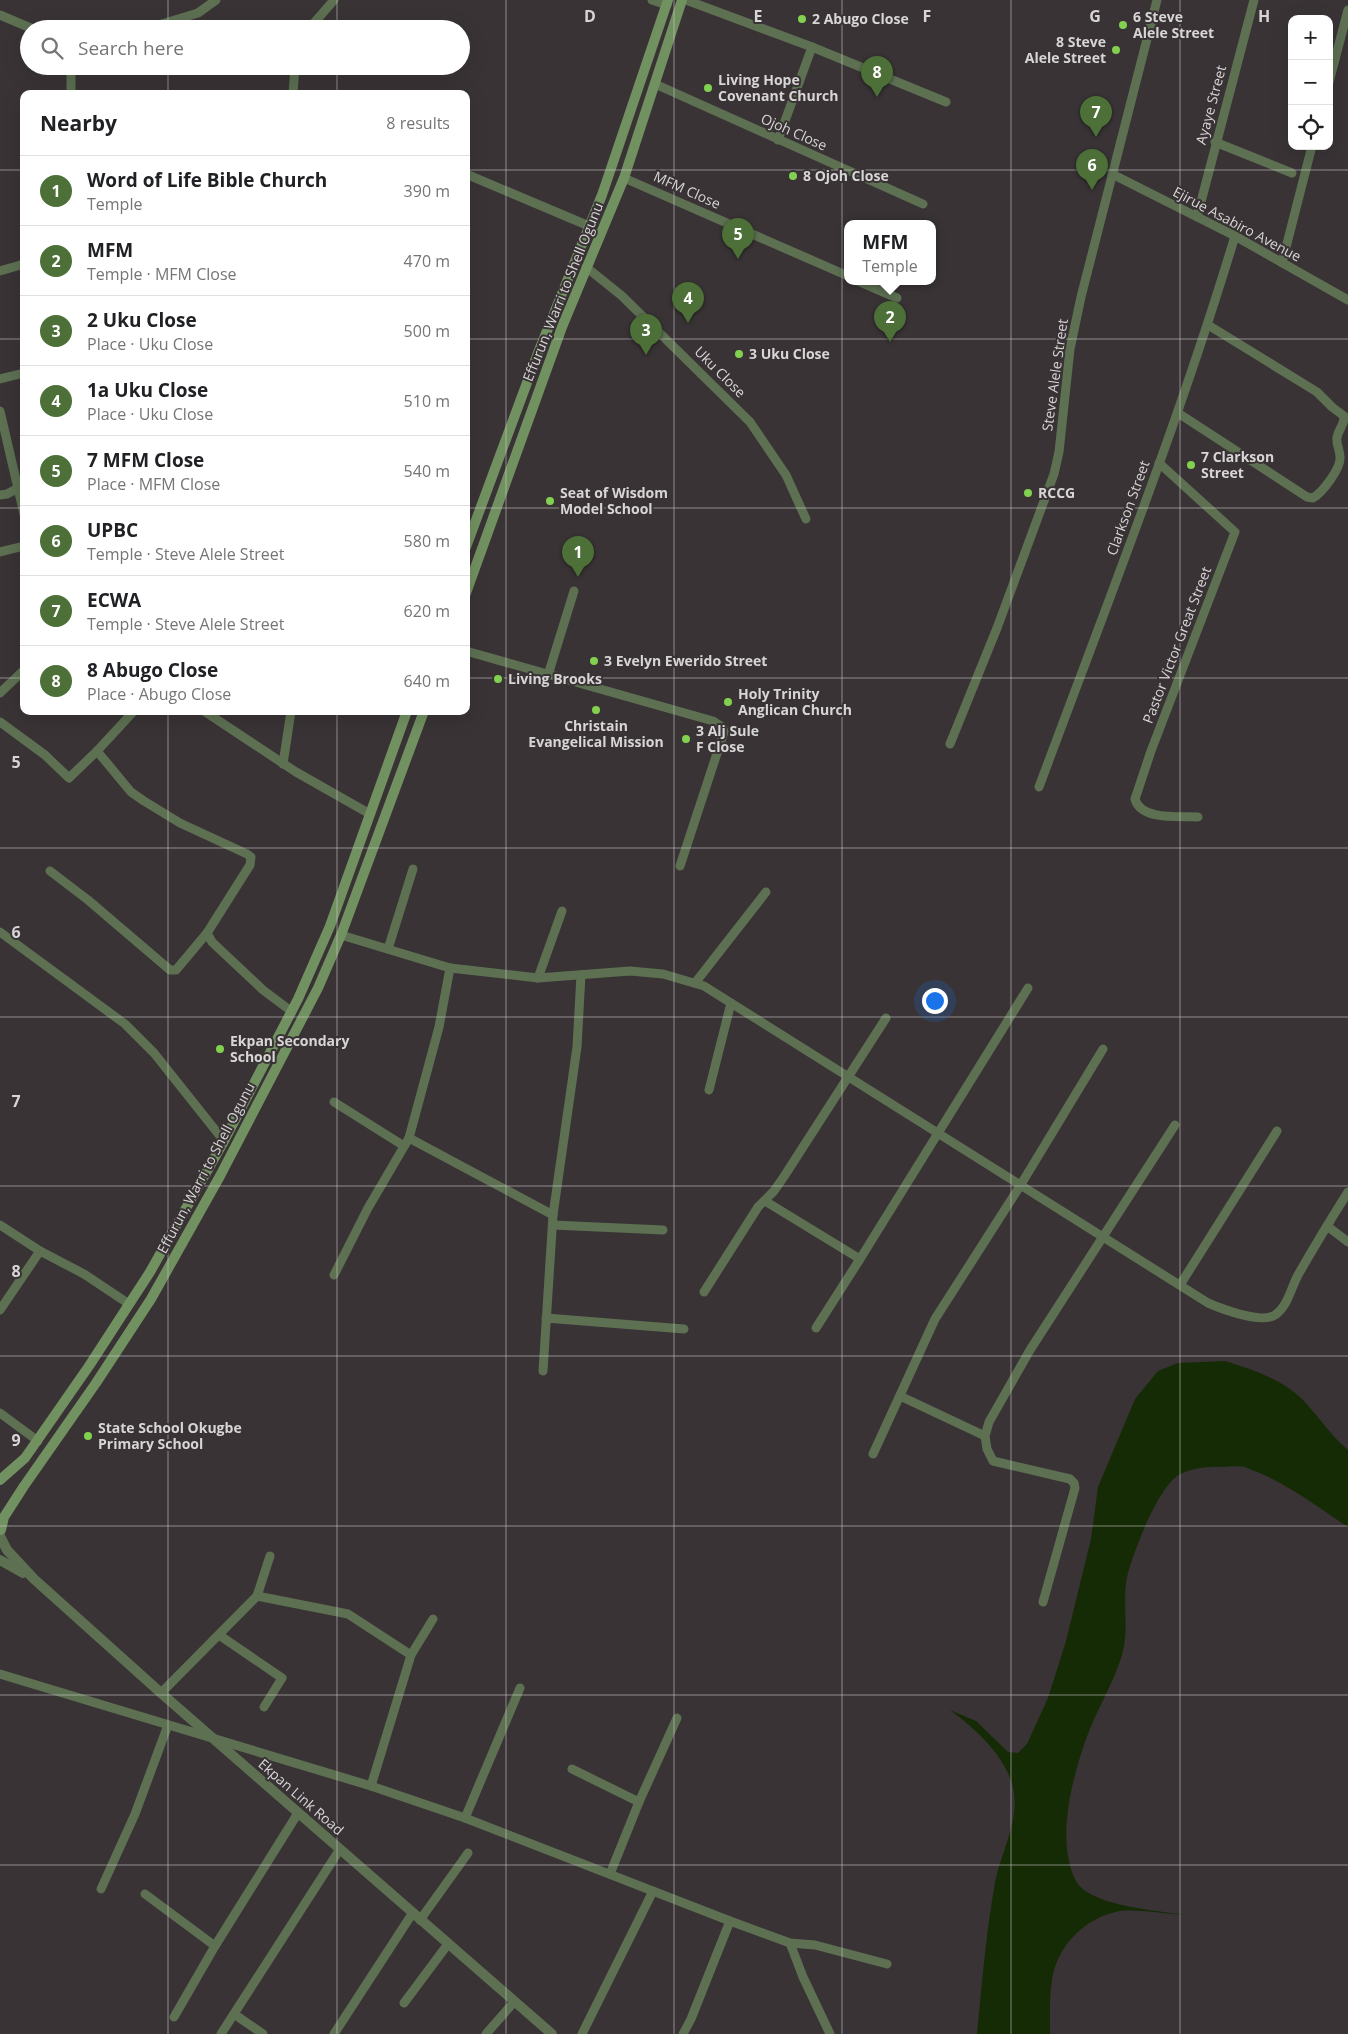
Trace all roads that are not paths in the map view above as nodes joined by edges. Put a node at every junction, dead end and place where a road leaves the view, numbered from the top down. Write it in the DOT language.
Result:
graph roads {
  1 [pos="216,0"];
  2 [pos="334,0"];
  3 [pos="652,0"];
  4 [pos="682,0"];
  5 [pos="686,0"];
  6 [pos="1157,0"];
  7 [pos="1254,0"];
  8 [pos="667,2"];
  9 [pos="1348,10"];
  10 [pos="0,15"];
  11 [pos="177,20"];
  12 [pos="317,20"];
  13 [pos="20,23"];
  14 [pos="812,46"];
  15 [pos="1333,67"];
  16 [pos="71,75"];
  17 [pos="294,75"];
  18 [pos="655,84"];
  19 [pos="71,90"];
  20 [pos="293,90"];
  21 [pos="946,102"];
  22 [pos="778,140"];
  23 [pos="1215,142"];
  24 [pos="1311,150"];
  25 [pos="1292,173"];
  26 [pos="1112,174"];
  27 [pos="470,176"];
  28 [pos="624,178"];
  29 [pos="923,204"];
  30 [pos="1196,217"];
  31 [pos="589,226"];
  32 [pos="1235,236"];
  33 [pos="1282,263"];
  34 [pos="20,265"];
  35 [pos="586,267"];
  36 [pos="0,271"];
  37 [pos="844,274"];
  38 [pos="867,285"];
  39 [pos="897,298"];
  40 [pos="1348,300"];
  41 [pos="1208,325"];
  42 [pos="20,374"];
  43 [pos="0,379"];
  44 [pos="0,411"];
  45 [pos="1178,413"];
  46 [pos="1159,463"];
  47 [pos="20,482"];
  48 [pos="20,487"];
  49 [pos="0,495"];
  50 [pos="806,519"];
  51 [pos="470,536"];
  52 [pos="20,547"];
  53 [pos="0,552"];
  54 [pos="470,582"];
  55 [pos="574,591"];
  56 [pos="470,652"];
  57 [pos="20,674"];
  58 [pos="548,675"];
  59 [pos="0,693"];
  60 [pos="130,715"];
  61 [pos="210,715"];
  62 [pos="290,715"];
  63 [pos="406,715"];
  64 [pos="423,715"];
  65 [pos="0,722"];
  66 [pos="950,744"];
  67 [pos="97,751"];
  68 [pos="283,764"];
  69 [pos="1039,787"];
  70 [pos="370,814"];
  71 [pos="1198,817"];
  72 [pos="680,866"];
  73 [pos="413,869"];
  74 [pos="50,871"];
  75 [pos="766,892"];
  76 [pos="562,911"];
  77 [pos="0,932"];
  78 [pos="207,933"];
  79 [pos="341,936"];
  80 [pos="388,949"];
  81 [pos="450,968"];
  82 [pos="581,975"];
  83 [pos="538,978"];
  84 [pos="695,983"];
  85 [pos="1028,988"];
  86 [pos="731,1003"];
  87 [pos="291,1011"];
  88 [pos="886,1018"];
  89 [pos="1103,1049"];
  90 [pos="848,1076"];
  91 [pos="709,1090"];
  92 [pos="334,1102"];
  93 [pos="1175,1125"];
  94 [pos="1277,1131"];
  95 [pos="939,1134"];
  96 [pos="224,1141"];
  97 [pos="407,1142"];
  98 [pos="1020,1186"];
  99 [pos="1348,1192"];
  100 [pos="765,1201"];
  101 [pos="553,1220"];
  102 [pos="1327,1226"];
  103 [pos="1,1228"];
  104 [pos="663,1230"];
  105 [pos="1103,1238"];
  106 [pos="1348,1242"];
  107 [pos="40,1251"];
  108 [pos="860,1259"];
  109 [pos="334,1275"];
  110 [pos="1180,1285"];
  111 [pos="704,1292"];
  112 [pos="129,1304"];
  113 [pos="0,1310"];
  114 [pos="546,1318"];
  115 [pos="816,1328"];
  116 [pos="684,1329"];
  117 [pos="543,1371"];
  118 [pos="900,1396"];
  119 [pos="0,1413"];
  120 [pos="985,1436"];
  121 [pos="38,1441"];
  122 [pos="873,1454"];
  123 [pos="0,1480"];
  124 [pos="0,1530"];
  125 [pos="270,1556"];
  126 [pos="0,1560"];
  127 [pos="34,1579"];
  128 [pos="257,1596"];
  129 [pos="1043,1602"];
  130 [pos="433,1619"];
  131 [pos="219,1635"];
  132 [pos="411,1655"];
  133 [pos="0,1674"];
  134 [pos="520,1688"];
  135 [pos="161,1693"];
  136 [pos="264,1707"];
  137 [pos="677,1718"];
  138 [pos="168,1725"];
  139 [pos="214,1739"];
  140 [pos="572,1769"];
  141 [pos="371,1786"];
  142 [pos="639,1802"];
  143 [pos="298,1813"];
  144 [pos="465,1818"];
  145 [pos="340,1849"];
  146 [pos="468,1853"];
  147 [pos="610,1874"];
  148 [pos="100,1889"];
  149 [pos="653,1891"];
  150 [pos="145,1894"];
  151 [pos="416,1917"];
  152 [pos="730,1921"];
  153 [pos="790,1942"];
  154 [pos="448,1944"];
  155 [pos="215,1946"];
  156 [pos="887,1964"];
  157 [pos="514,2002"];
  158 [pos="404,2003"];
  159 [pos="234,2014"];
  160 [pos="174,2017"];
  161 [pos="548,2033"];
  162 [pos="221,2034"];
  163 [pos="263,2034"];
  164 [pos="334,2034"];
  165 [pos="486,2034"];
  166 [pos="582,2034"];
  167 [pos="683,2034"];
  168 [pos="830,2034"];
  1 -- 11 [label="street"];
  2 -- 12 [label="street"];
  3 -- 8 [label="street"];
  4 -- 18 [label="main road, Effurun, Warri to Shell Ogunu"];
  5 -- 14 [label="street"];
  6 -- 26 [label="street, Steve Alele Street"];
  7 -- 23 [label="street, Ayaye Street"];
  8 -- 31 [label="main road, Effurun, Warri to Shell Ogunu"];
  9 -- 15 [label="street"];
  10 -- 13 [label="street"];
  14 -- 21 [label="street"];
  14 -- 22 [label="street"];
  16 -- 19 [label="street"];
  17 -- 20 [label="street"];
  18 -- 22 [label="street, Ojoh Close"];
  18 -- 28 [label="main road, Effurun, Warri to Shell Ogunu"];
  22 -- 29 [label="street, Ojoh Close"];
  23 -- 25 [label="street"];
  23 -- 30 [label="street, Ayaye Street"];
  24 -- 33 [label="street"];
  26 -- 30 [label="street, Ejirue Asabiro Avenue"];
  26 -- 66 [label="street, Steve Alele Street"];
  27 -- 31 [label="street"];
  28 -- 35 [label="main road, Effurun, Warri to Shell Ogunu"];
  28 -- 37 [label="street, MFM Close"];
  30 -- 32 [label="street, Ejirue Asabiro Avenue"];
  31 -- 51 [label="main road, Effurun, Warri to Shell Ogunu"];
  32 -- 33 [label="street, Ejirue Asabiro Avenue"];
  32 -- 41 [label="street, Clarkson Street"];
  33 -- 40 [label="street, Ejirue Asabiro Avenue"];
  34 -- 36 [label="street"];
  35 -- 50 [label="street, Uku Close"];
  35 -- 54 [label="main road, Effurun, Warri to Shell Ogunu"];
  38 -- 39 [label="street"];
  41 -- 45 [label="street, Clarkson Street"];
  41 -- 45 [label="street"];
  42 -- 43 [label="street"];
  44 -- 47 [label="street"];
  45 -- 46 [label="street, Clarkson Street"];
  46 -- 69 [label="street, Clarkson Street"];
  46 -- 71 [label="street, Pastor Victor Great Street"];
  48 -- 49 [label="street"];
  52 -- 53 [label="street"];
  55 -- 58 [label="street"];
  56 -- 58 [label="street"];
  57 -- 59 [label="street"];
  58 -- 72 [label="street"];
  60 -- 67 [label="street"];
  61 -- 68 [label="street"];
  62 -- 68 [label="street"];
  63 -- 70 [label="main road, Effurun, Warri to Shell Ogunu"];
  64 -- 79 [label="main road, Effurun, Warri to Shell Ogunu"];
  65 -- 67 [label="street"];
  67 -- 78 [label="street"];
  68 -- 70 [label="street"];
  70 -- 87 [label="main road, Effurun, Warri to Shell Ogunu"];
  73 -- 80 [label="street"];
  74 -- 78 [label="street"];
  75 -- 84 [label="street"];
  76 -- 83 [label="street"];
  77 -- 96 [label="street"];
  78 -- 87 [label="street"];
  79 -- 80 [label="street"];
  79 -- 124 [label="main road, Effurun, Warri to Shell Ogunu"];
  80 -- 81 [label="street"];
  81 -- 83 [label="street"];
  81 -- 97 [label="street"];
  82 -- 83 [label="street"];
  82 -- 84 [label="street"];
  82 -- 101 [label="street"];
  84 -- 86 [label="street"];
  85 -- 95 [label="street"];
  86 -- 90 [label="street"];
  86 -- 91 [label="street"];
  87 -- 96 [label="main road, Effurun, Warri to Shell Ogunu"];
  88 -- 90 [label="street"];
  89 -- 98 [label="street"];
  90 -- 95 [label="street"];
  90 -- 100 [label="street"];
  92 -- 97 [label="street"];
  93 -- 105 [label="street"];
  94 -- 110 [label="street"];
  95 -- 98 [label="street"];
  95 -- 108 [label="street"];
  96 -- 112 [label="main road, Effurun, Warri to Shell Ogunu"];
  97 -- 101 [label="street"];
  97 -- 109 [label="street"];
  98 -- 105 [label="street"];
  98 -- 118 [label="street"];
  99 -- 102 [label="street"];
  100 -- 108 [label="street"];
  100 -- 111 [label="street"];
  101 -- 104 [label="street"];
  101 -- 114 [label="street"];
  102 -- 106 [label="street"];
  102 -- 110 [label="street"];
  103 -- 107 [label="street"];
  105 -- 110 [label="street"];
  105 -- 120 [label="street"];
  107 -- 112 [label="street"];
  107 -- 113 [label="street"];
  108 -- 115 [label="street"];
  112 -- 121 [label="main road, Effurun, Warri to Shell Ogunu"];
  114 -- 116 [label="street"];
  114 -- 117 [label="street"];
  118 -- 120 [label="street"];
  118 -- 122 [label="street"];
  119 -- 121 [label="street"];
  120 -- 129 [label="street"];
  121 -- 123 [label="main road, Effurun, Warri to Shell Ogunu"];
  124 -- 127 [label="street"];
  125 -- 128 [label="street"];
  126 -- 127 [label="street"];
  127 -- 135 [label="street, Ekpan Link Road"];
  128 -- 131 [label="street"];
  128 -- 132 [label="street"];
  130 -- 132 [label="street"];
  131 -- 135 [label="street"];
  131 -- 136 [label="street"];
  132 -- 141 [label="street"];
  133 -- 138 [label="street"];
  134 -- 144 [label="street"];
  135 -- 139 [label="street, Ekpan Link Road"];
  137 -- 142 [label="street"];
  138 -- 139 [label="street"];
  138 -- 148 [label="street"];
  139 -- 141 [label="street"];
  139 -- 143 [label="street, Ekpan Link Road"];
  140 -- 142 [label="street"];
  141 -- 144 [label="street"];
  142 -- 147 [label="street"];
  143 -- 145 [label="street, Ekpan Link Road"];
  143 -- 155 [label="street"];
  144 -- 147 [label="street"];
  145 -- 151 [label="street, Ekpan Link Road"];
  145 -- 159 [label="street"];
  146 -- 151 [label="street"];
  147 -- 149 [label="street"];
  149 -- 152 [label="street"];
  149 -- 166 [label="street"];
  150 -- 155 [label="street"];
  151 -- 154 [label="street, Ekpan Link Road"];
  151 -- 164 [label="street"];
  152 -- 153 [label="street"];
  152 -- 167 [label="street"];
  153 -- 156 [label="street"];
  153 -- 168 [label="street"];
  154 -- 157 [label="street, Ekpan Link Road"];
  154 -- 158 [label="street"];
  155 -- 160 [label="street"];
  157 -- 161 [label="street, Ekpan Link Road"];
  157 -- 165 [label="street"];
  159 -- 162 [label="street"];
  159 -- 163 [label="street"];
}
